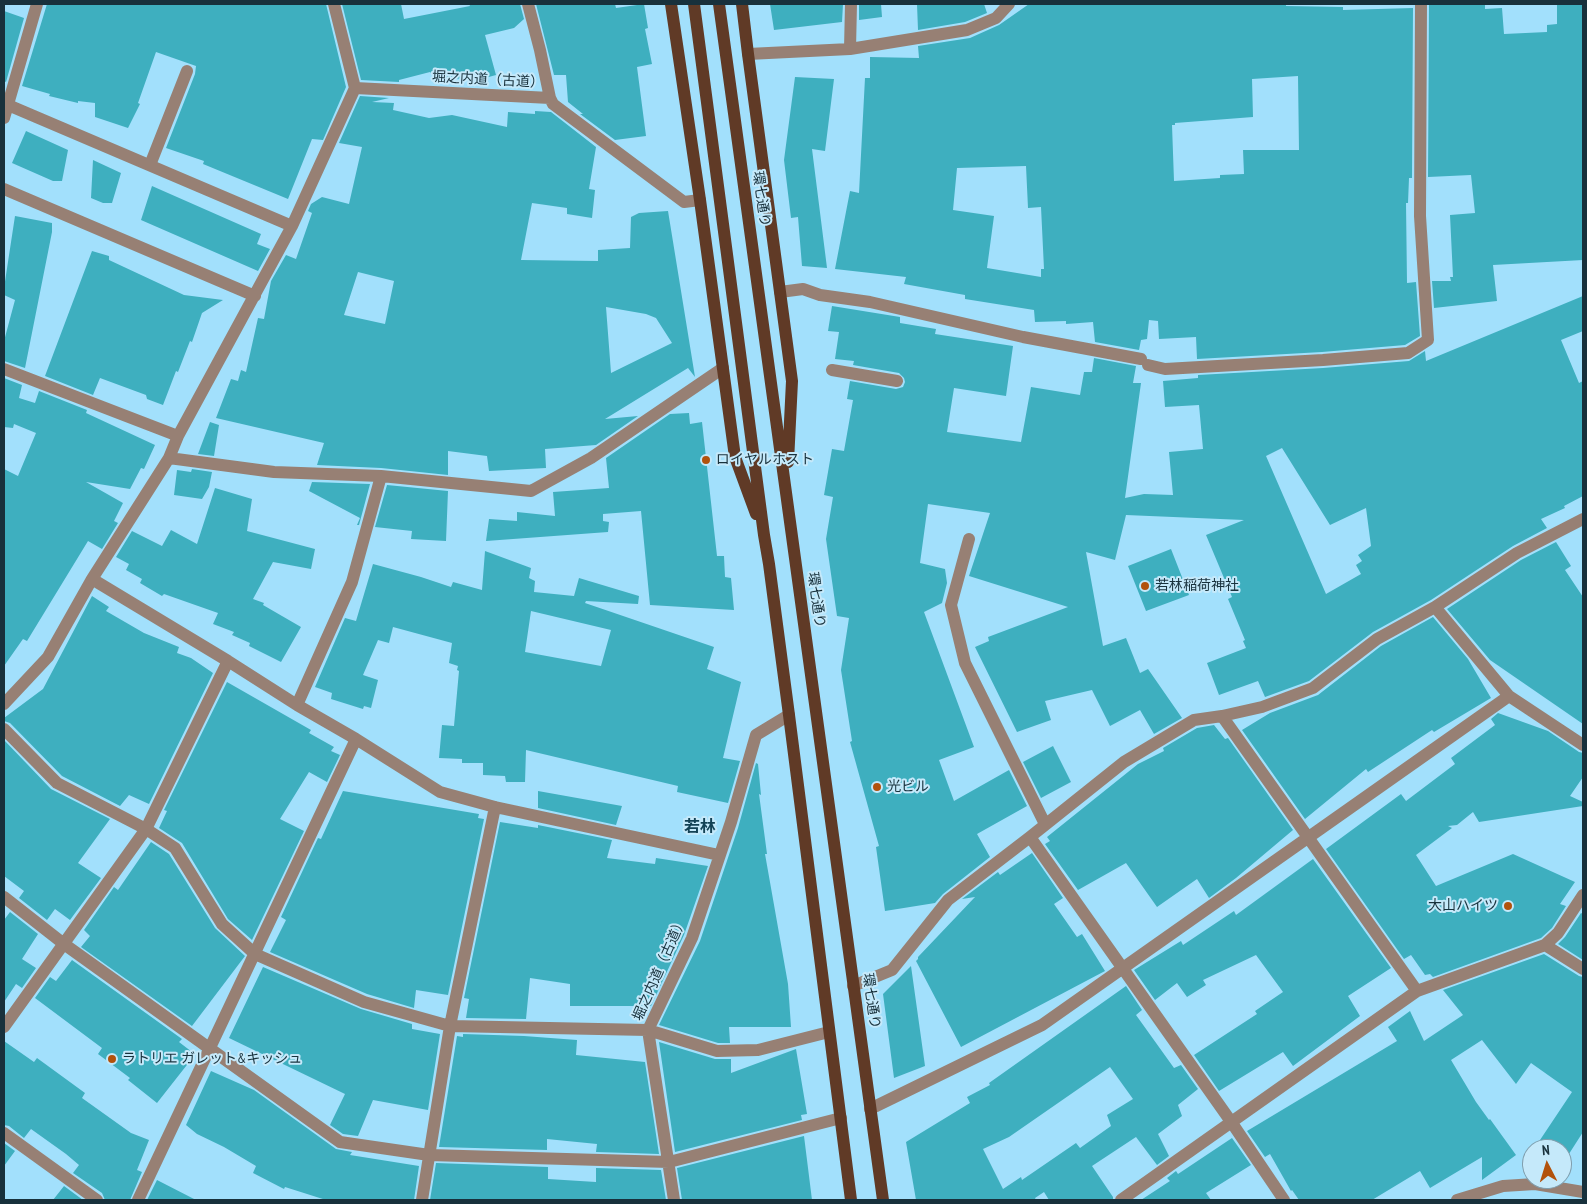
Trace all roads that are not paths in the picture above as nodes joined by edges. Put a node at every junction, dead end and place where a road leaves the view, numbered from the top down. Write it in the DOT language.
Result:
graph roads {
  1 [pos="37,4"];
  2 [pos="334,4"];
  3 [pos="528,4"];
  4 [pos="671,4"];
  5 [pos="694,4"];
  6 [pos="719,4"];
  7 [pos="742,4"];
  8 [pos="851,4"];
  9 [pos="1009,4"];
  10 [pos="1421,4"];
  11 [pos="850,49"];
  12 [pos="748,54"];
  13 [pos="187,71"];
  14 [pos="355,88"];
  15 [pos="550,98"];
  16 [pos="6,111"];
  17 [pos="150,166"];
  18 [pos="4,189"];
  19 [pos="700,200"];
  20 [pos="292,226"];
  21 [pos="780,292"];
  22 [pos="255,296"];
  23 [pos="723,368"];
  24 [pos="4,369"];
  25 [pos="832,370"];
  26 [pos="897,381"];
  27 [pos="178,436"];
  28 [pos="169,458"];
  29 [pos="381,476"];
  30 [pos="787,492"];
  31 [pos="1583,519"];
  32 [pos="764,535"];
  33 [pos="969,539"];
  34 [pos="92,580"];
  35 [pos="1435,607"];
  36 [pos="228,661"];
  37 [pos="1509,696"];
  38 [pos="4,704"];
  39 [pos="297,705"];
  40 [pos="789,715"];
  41 [pos="1222,716"];
  42 [pos="4,730"];
  43 [pos="356,739"];
  44 [pos="1583,745"];
  45 [pos="495,807"];
  46 [pos="1045,824"];
  47 [pos="146,829"];
  48 [pos="1030,837"];
  49 [pos="1309,838"];
  50 [pos="719,855"];
  51 [pos="1583,895"];
  52 [pos="4,897"];
  53 [pos="64,944"];
  54 [pos="1545,945"];
  55 [pos="255,954"];
  56 [pos="1122,967"];
  57 [pos="1583,969"];
  58 [pos="853,986"];
  59 [pos="1417,991"];
  60 [pos="4,1026"];
  61 [pos="450,1026"];
  62 [pos="648,1030"];
  63 [pos="829,1032"];
  64 [pos="210,1047"];
  65 [pos="870,1109"];
  66 [pos="841,1118"];
  67 [pos="1232,1123"];
  68 [pos="4,1133"];
  69 [pos="429,1155"];
  70 [pos="669,1162"];
  71 [pos="1583,1192"];
  72 [pos="98,1200"];
  73 [pos="138,1200"];
  74 [pos="422,1200"];
  75 [pos="674,1200"];
  76 [pos="851,1200"];
  77 [pos="883,1200"];
  78 [pos="1121,1200"];
  79 [pos="1284,1200"];
  80 [pos="1457,1200"];
  1 -- 16 [label="street"];
  2 -- 14 [label="street"];
  3 -- 15 [label="street"];
  4 -- 19 [label="main road"];
  5 -- 32 [label="main road"];
  6 -- 30 [label="main road, 環七通り"];
  7 -- 12 [label="main road"];
  8 -- 11 [label="street"];
  9 -- 11 [label="street"];
  10 -- 21 [label="street"];
  11 -- 12 [label="street"];
  12 -- 21 [label="main road"];
  13 -- 17 [label="street"];
  14 -- 15 [label="street, 堀之内道（古道）"];
  14 -- 20 [label="street"];
  15 -- 19 [label="street, 堀之内道（古道）"];
  16 -- 17 [label="street"];
  17 -- 20 [label="street"];
  18 -- 22 [label="street"];
  19 -- 23 [label="main road"];
  20 -- 22 [label="street"];
  21 -- 30 [label="main road"];
  22 -- 27 [label="street"];
  23 -- 29 [label="street"];
  23 -- 32 [label="main road"];
  24 -- 27 [label="street"];
  25 -- 26 [label="street"];
  27 -- 28 [label="street"];
  28 -- 29 [label="street"];
  28 -- 34 [label="street"];
  29 -- 39 [label="street"];
  30 -- 58 [label="main road, 環七通り"];
  31 -- 35 [label="street"];
  32 -- 40 [label="main road"];
  33 -- 46 [label="street"];
  34 -- 36 [label="street"];
  34 -- 38 [label="street"];
  35 -- 37 [label="street"];
  35 -- 41 [label="street"];
  36 -- 39 [label="street"];
  36 -- 47 [label="street"];
  37 -- 44 [label="street"];
  37 -- 49 [label="street"];
  39 -- 43 [label="street"];
  40 -- 50 [label="street, 堀之内道（古道）"];
  40 -- 63 [label="main road"];
  41 -- 46 [label="street"];
  41 -- 49 [label="street"];
  42 -- 47 [label="street"];
  43 -- 45 [label="street"];
  43 -- 55 [label="street"];
  45 -- 50 [label="street"];
  45 -- 61 [label="street"];
  46 -- 48 [label="street"];
  47 -- 53 [label="street"];
  47 -- 55 [label="street"];
  48 -- 56 [label="street"];
  48 -- 58 [label="street"];
  49 -- 56 [label="street"];
  49 -- 59 [label="street"];
  50 -- 62 [label="street, 堀之内道（古道）"];
  51 -- 54 [label="street"];
  52 -- 53 [label="street"];
  53 -- 60 [label="street"];
  53 -- 64 [label="street"];
  54 -- 57 [label="street"];
  54 -- 59 [label="street"];
  55 -- 61 [label="street"];
  55 -- 64 [label="street"];
  56 -- 65 [label="street"];
  56 -- 67 [label="street"];
  58 -- 65 [label="main road, 環七通り"];
  59 -- 67 [label="street"];
  61 -- 62 [label="street"];
  61 -- 69 [label="street"];
  62 -- 63 [label="street"];
  62 -- 70 [label="street, 堀之内道（古道）"];
  63 -- 66 [label="main road"];
  64 -- 69 [label="street"];
  64 -- 73 [label="street"];
  65 -- 77 [label="main road, 環七通り"];
  66 -- 70 [label="street"];
  66 -- 76 [label="main road"];
  67 -- 78 [label="street"];
  67 -- 79 [label="street"];
  68 -- 72 [label="street"];
  69 -- 70 [label="street"];
  69 -- 74 [label="street"];
  70 -- 75 [label="street, 堀之内道（古道）"];
  71 -- 80 [label="street"];
}
